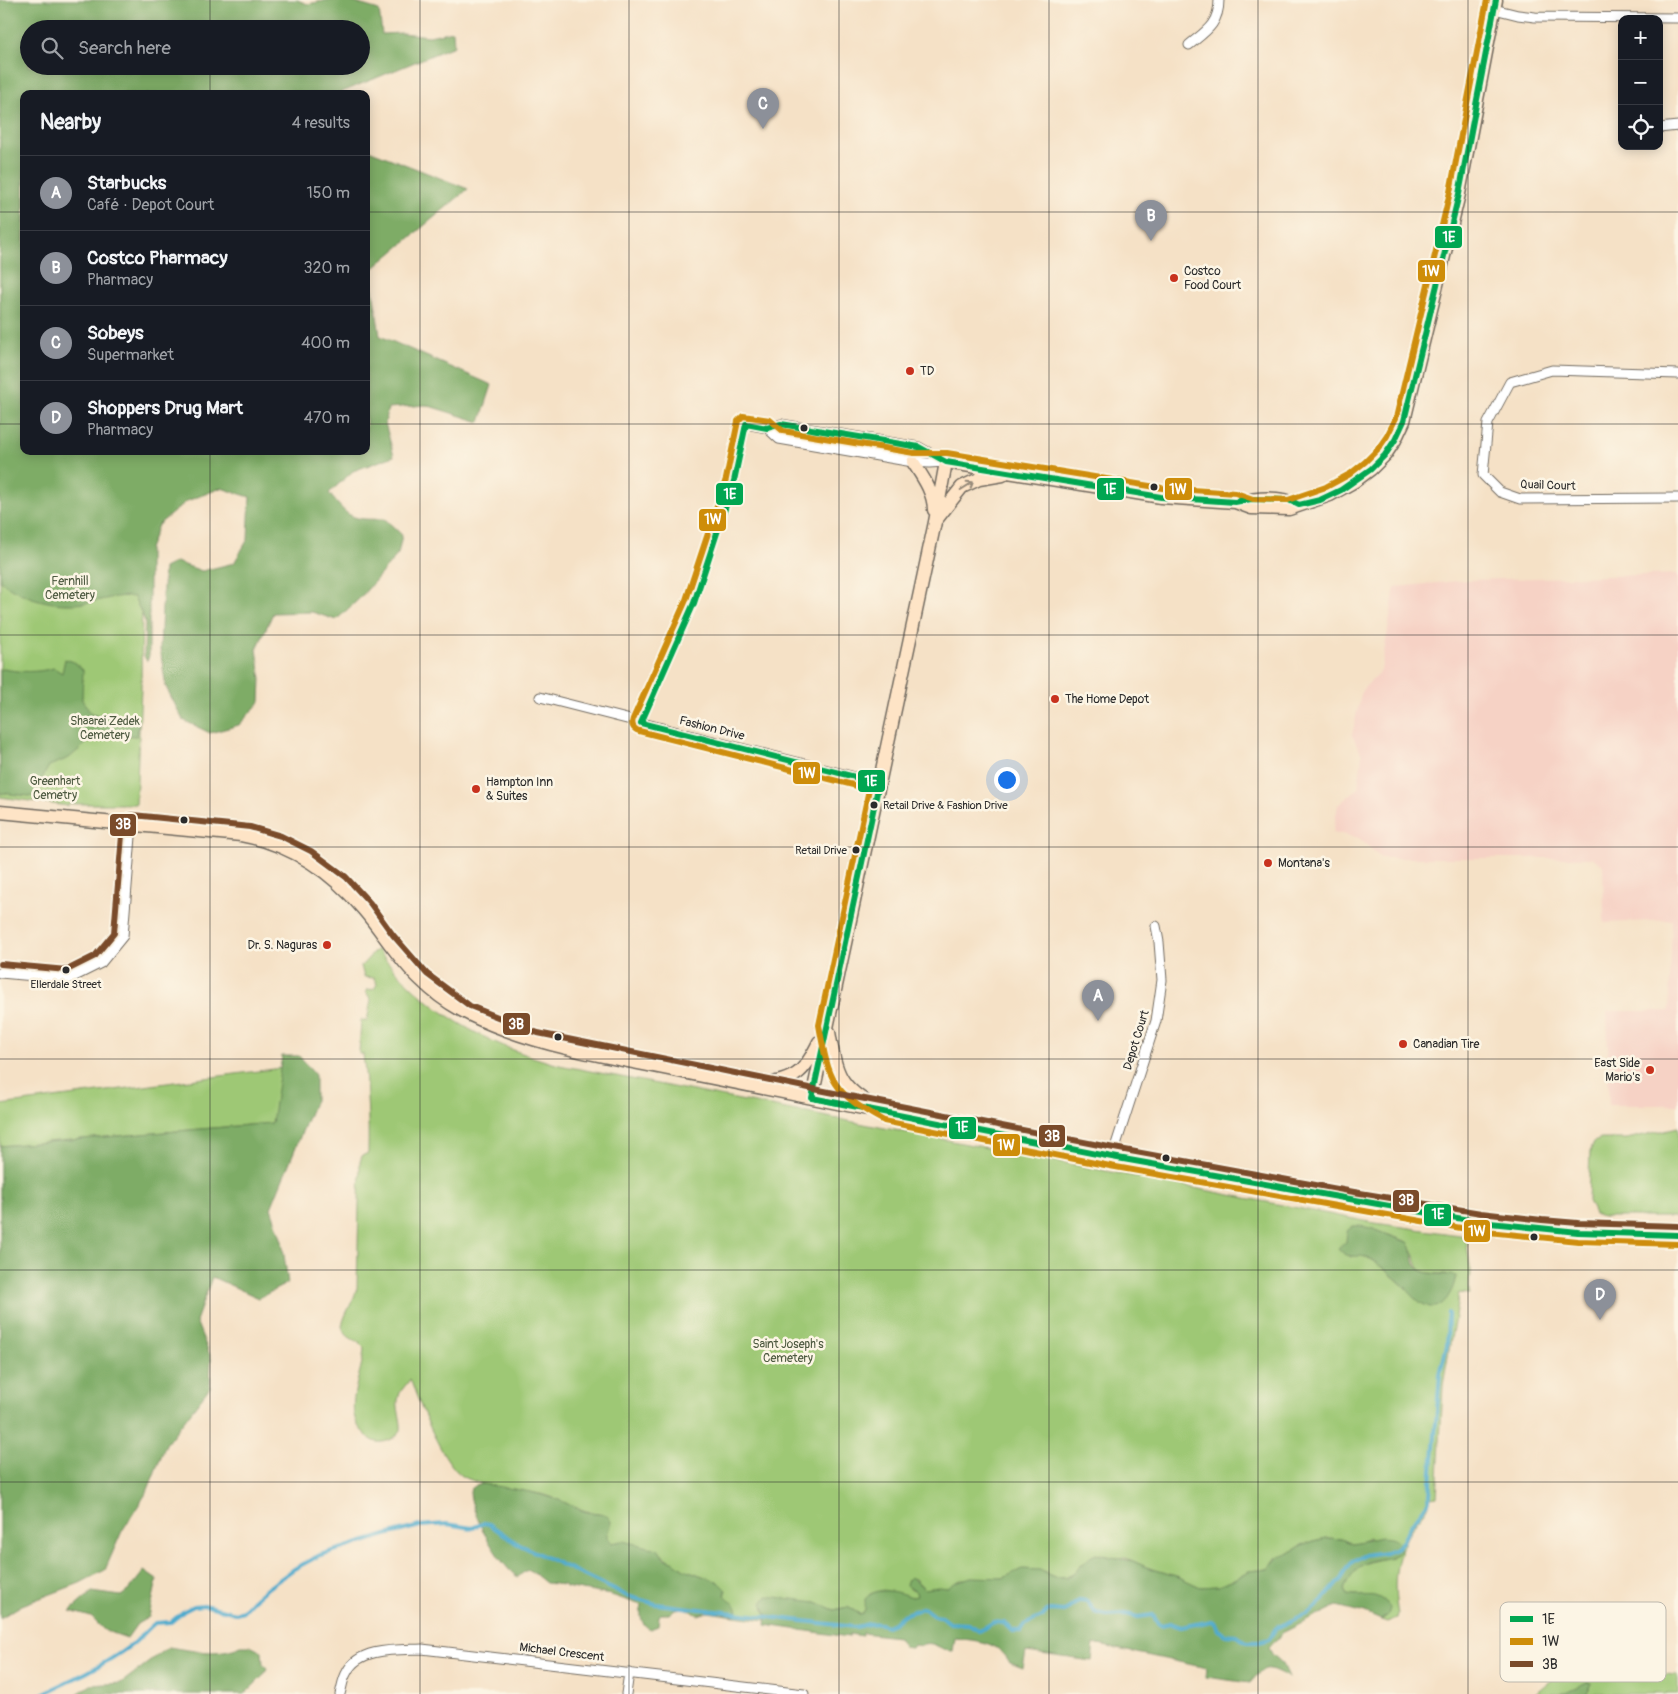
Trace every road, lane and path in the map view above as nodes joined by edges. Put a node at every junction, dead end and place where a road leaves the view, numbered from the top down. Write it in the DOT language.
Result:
graph roads {
  1 [pos="1219,0"];
  2 [pos="1495,5"];
  3 [pos="1678,18"];
  4 [pos="1189,45"];
  5 [pos="1678,126"];
  6 [pos="1663,128"];
  7 [pos="1678,374"];
  8 [pos="746,424"];
  9 [pos="767,428"];
  10 [pos="913,462"];
  11 [pos="946,462"];
  12 [pos="1015,474"];
  13 [pos="1678,498"];
  14 [pos="935,522"];
  15 [pos="540,697"];
  16 [pos="879,783"];
  17 [pos="0,812"];
  18 [pos="132,824"];
  19 [pos="1156,926"];
  20 [pos="0,973"];
  21 [pos="828,1024"];
  22 [pos="751,1086"];
  23 [pos="812,1098"];
  24 [pos="888,1113"];
  25 [pos="1112,1157"];
  26 [pos="1678,1235"];
  27 [pos="629,1673"];
  28 [pos="340,1694"];
  29 [pos="626,1694"];
  30 [pos="804,1694"];
  1 -- 4 [label="street"];
  2 -- 3 [label="street"];
  2 -- 12 [label="street"];
  5 -- 6 [label="street"];
  7 -- 13 [label="street, Quail Court"];
  8 -- 9 [label="street"];
  9 -- 10 [label="street"];
  9 -- 11 [label="street"];
  10 -- 11 [label="street"];
  10 -- 14 [label="street"];
  11 -- 12 [label="street"];
  11 -- 14 [label="street"];
  14 -- 12 [label="street, one-way"];
  14 -- 16 [label="street"];
  15 -- 16 [label="street, Fashion Drive"];
  16 -- 21 [label="street"];
  17 -- 18 [label="street"];
  18 -- 20 [label="street"];
  18 -- 22 [label="street"];
  19 -- 25 [label="street, Depot Court"];
  21 -- 22 [label="street"];
  21 -- 23 [label="street"];
  21 -- 24 [label="street"];
  22 -- 23 [label="street"];
  23 -- 24 [label="street"];
  24 -- 25 [label="street"];
  25 -- 26 [label="street"];
  27 -- 28 [label="street, Michael Crescent"];
  27 -- 29 [label="street"];
  27 -- 30 [label="street, Michael Crescent"];
}
